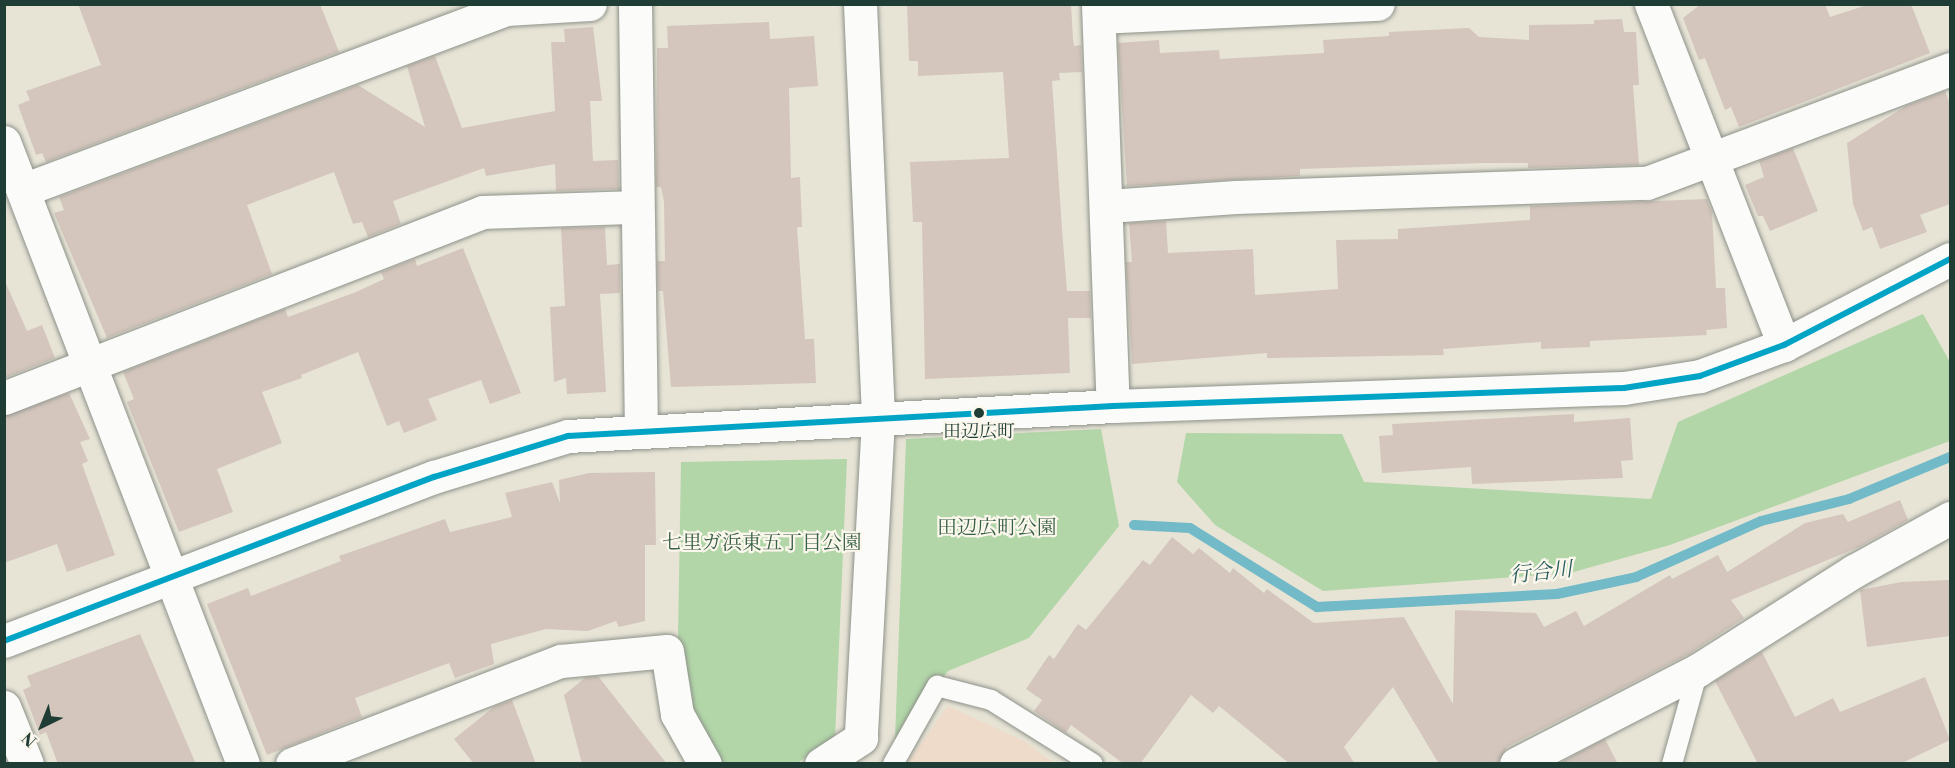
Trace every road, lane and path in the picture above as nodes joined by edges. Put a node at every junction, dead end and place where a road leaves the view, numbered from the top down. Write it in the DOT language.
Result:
graph roads {
  1 [pos="590,4"];
  2 [pos="635,4"];
  3 [pos="860,4"];
  4 [pos="1378,4"];
  5 [pos="1651,4"];
  6 [pos="1099,11"];
  7 [pos="1950,69"];
  8 [pos="4,142"];
  9 [pos="1713,159"];
  10 [pos="23,190"];
  11 [pos="1108,206"];
  12 [pos="636,207"];
  13 [pos="1950,259"];
  14 [pos="1784,345"];
  15 [pos="90,366"];
  16 [pos="4,398"];
  17 [pos="1113,406"];
  18 [pos="879,419"];
  19 [pos="641,430"];
  20 [pos="1950,518"];
  21 [pos="171,577"];
  22 [pos="4,641"];
  23 [pos="1698,670"];
  24 [pos="4,707"];
  25 [pos="858,751"];
  26 [pos="27,764"];
  27 [pos="243,764"];
  28 [pos="292,764"];
  29 [pos="705,764"];
  30 [pos="821,764"];
  31 [pos="893,764"];
  32 [pos="1093,764"];
  33 [pos="1516,764"];
  34 [pos="1672,764"];
  1 -- 10 [label="street"];
  2 -- 12 [label="street"];
  3 -- 18 [label="street"];
  4 -- 6 [label="street"];
  5 -- 9 [label="street"];
  6 -- 11 [label="street"];
  7 -- 9 [label="street"];
  8 -- 10 [label="street"];
  9 -- 11 [label="street"];
  9 -- 14 [label="street"];
  10 -- 15 [label="street"];
  11 -- 17 [label="street"];
  12 -- 15 [label="street"];
  12 -- 19 [label="street"];
  13 -- 14 [label="street"];
  14 -- 17 [label="street"];
  15 -- 16 [label="street"];
  15 -- 21 [label="street"];
  17 -- 18 [label="street"];
  18 -- 19 [label="street"];
  18 -- 25 [label="street"];
  19 -- 21 [label="street"];
  20 -- 23 [label="street"];
  21 -- 22 [label="street"];
  21 -- 27 [label="street"];
  23 -- 33 [label="street"];
  23 -- 34 [label="lane"];
  24 -- 26 [label="street"];
  25 -- 30 [label="street"];
  28 -- 29 [label="street"];
  31 -- 32 [label="lane"];
}
